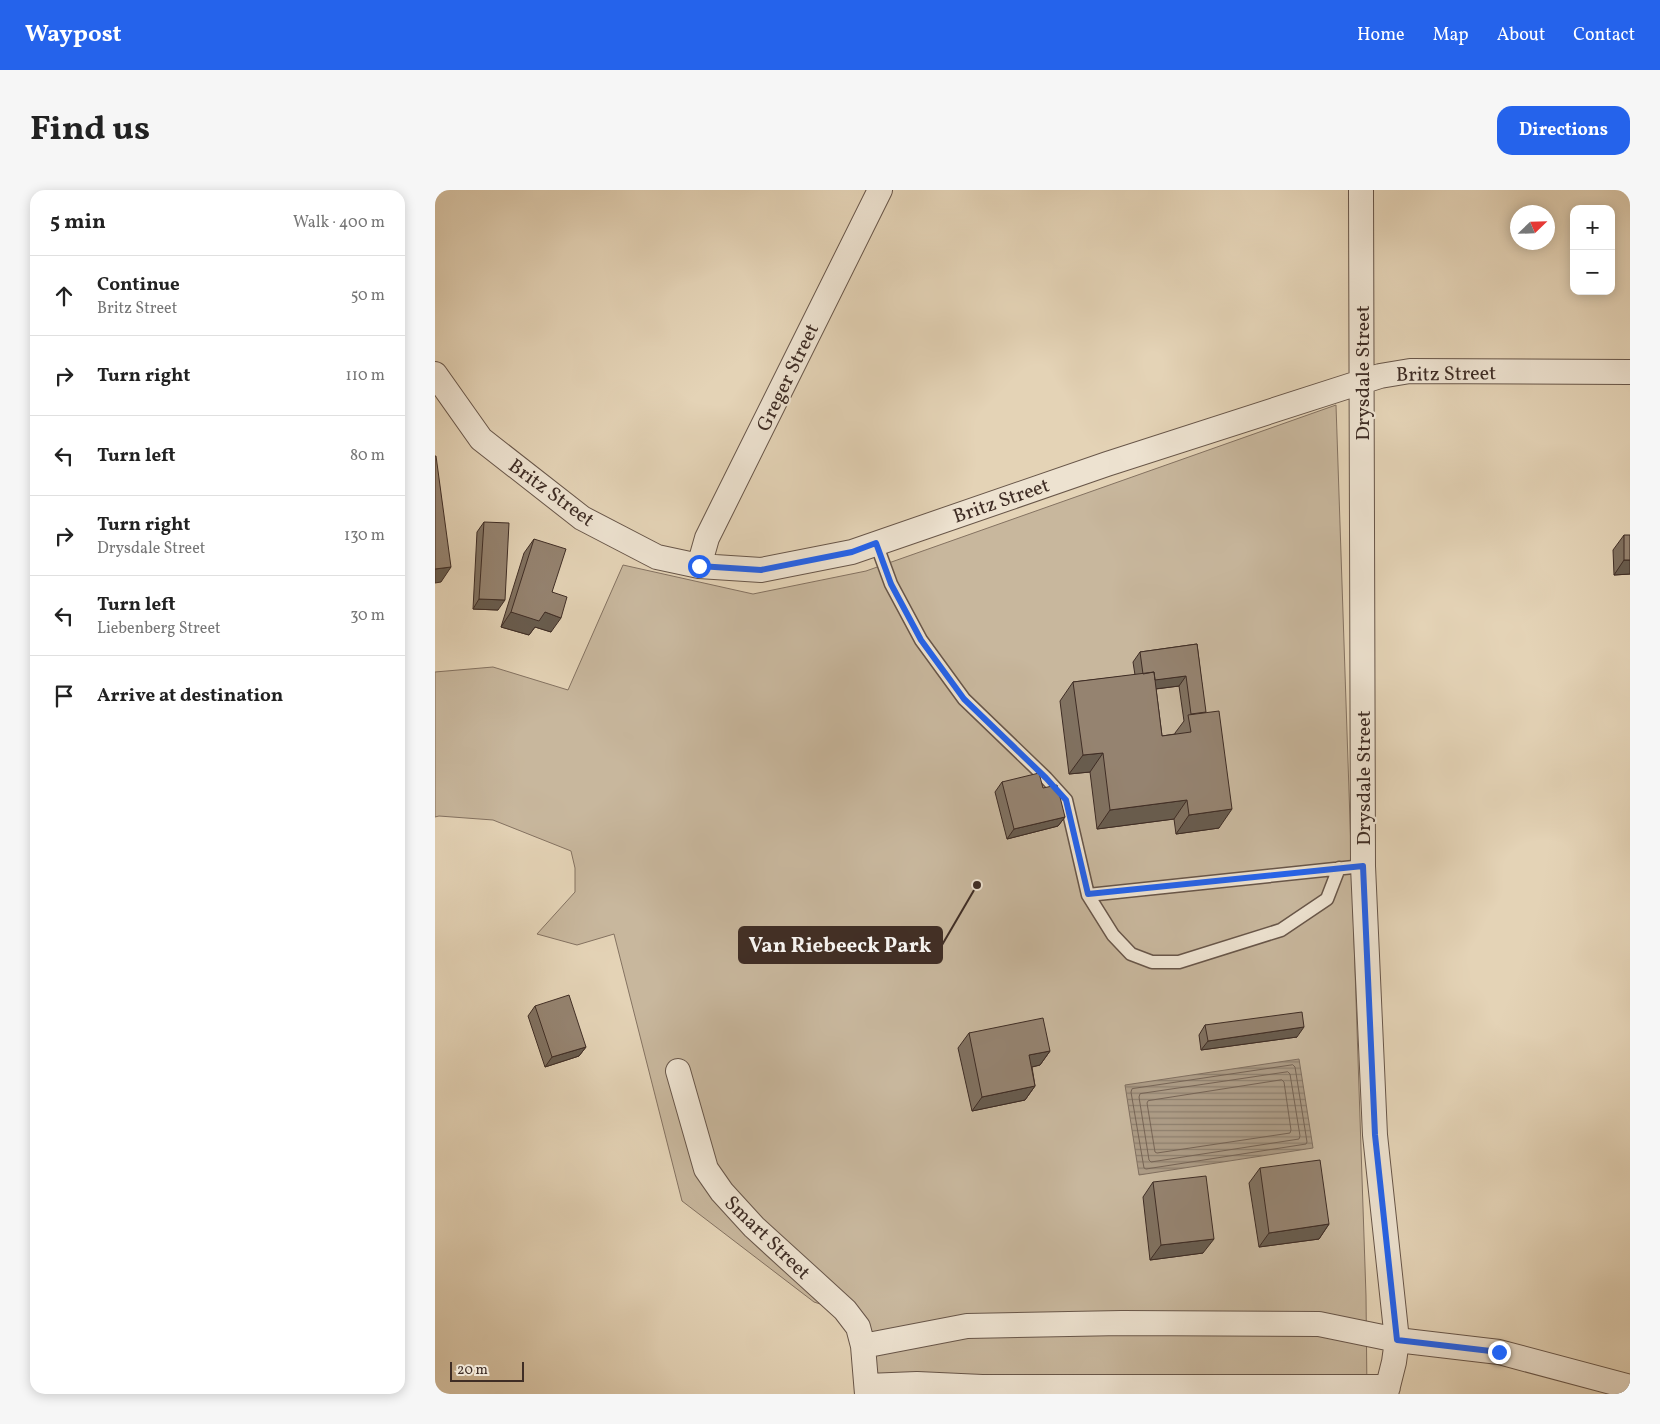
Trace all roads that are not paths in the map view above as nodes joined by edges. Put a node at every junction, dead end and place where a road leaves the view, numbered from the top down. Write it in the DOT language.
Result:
graph roads {
  1 [pos="879,190"];
  2 [pos="1361,190"];
  3 [pos="1630,372"];
  4 [pos="435,374"];
  5 [pos="1363,381"];
  6 [pos="876,543"];
  7 [pos="699,566"];
  8 [pos="1363,866"];
  9 [pos="1339,868"];
  10 [pos="1088,894"];
  11 [pos="678,1071"];
  12 [pos="1397,1340"];
  13 [pos="863,1346"];
  14 [pos="1630,1387"];
  15 [pos="867,1390"];
  16 [pos="1387,1390"];
  1 -- 7 [label="street, Greger Street"];
  2 -- 5 [label="street, Drysdale Street"];
  3 -- 5 [label="street, Britz Street"];
  4 -- 7 [label="street, Britz Street"];
  5 -- 6 [label="street, Britz Street"];
  5 -- 8 [label="street, Drysdale Street"];
  6 -- 7 [label="street, Britz Street"];
  6 -- 10 [label="lane"];
  8 -- 9 [label="lane"];
  8 -- 12 [label="street, Drysdale Street"];
  9 -- 10 [label="lane"];
  9 -- 10 [label="lane"];
  11 -- 13 [label="street, Smart Street"];
  12 -- 13 [label="street"];
  12 -- 14 [label="street"];
  12 -- 16 [label="street, Drysdale Street"];
  13 -- 15 [label="street, Smart Street"];
  15 -- 16 [label="street"];
}
